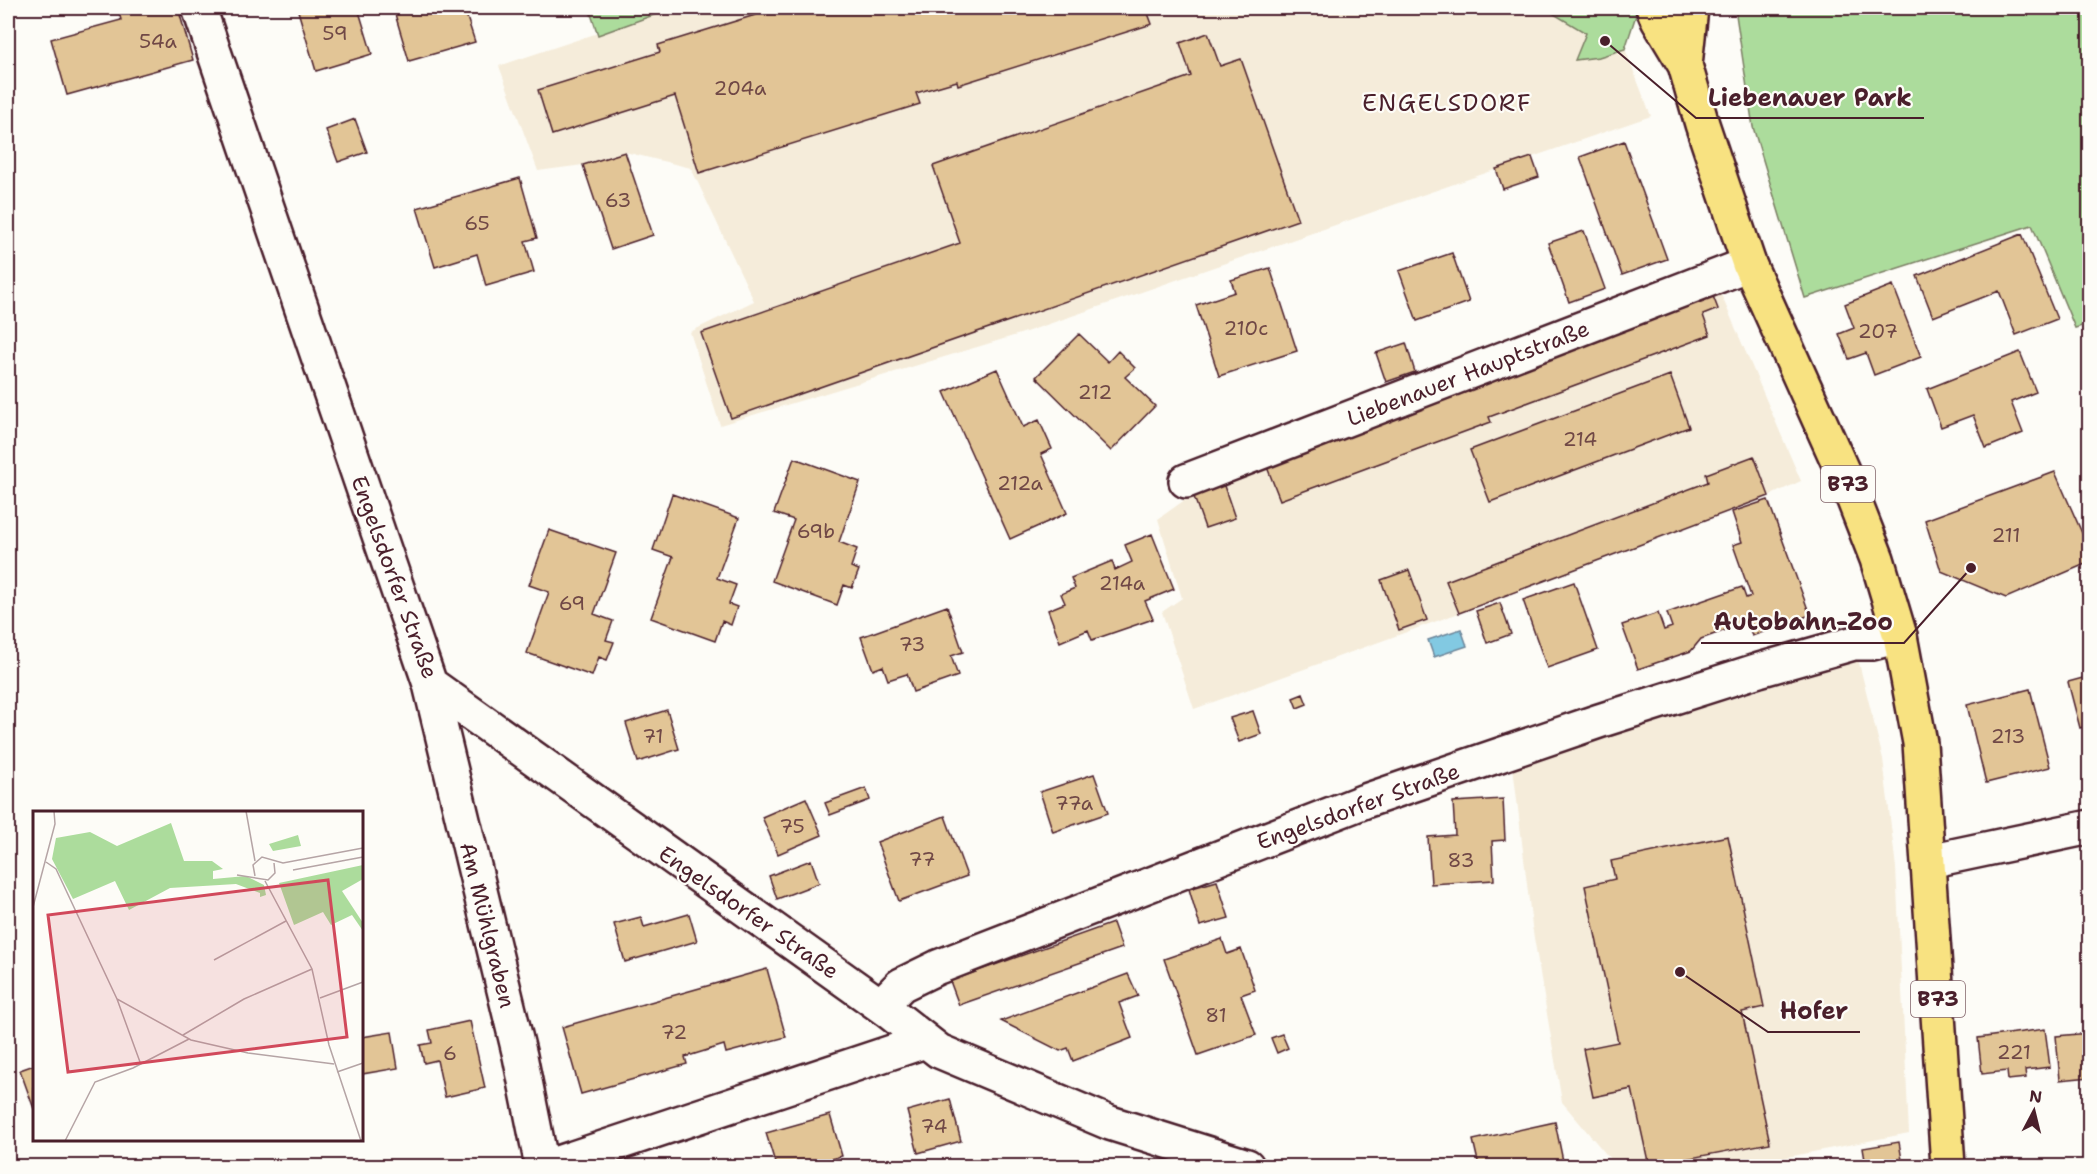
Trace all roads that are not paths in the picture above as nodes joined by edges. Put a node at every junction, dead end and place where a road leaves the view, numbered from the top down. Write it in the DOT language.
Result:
graph roads {
  1 [pos="199,8"];
  2 [pos="1653,8"];
  3 [pos="1691,8"];
  4 [pos="1685,64"];
  5 [pos="1749,264"];
  6 [pos="1186,482"];
  7 [pos="1900,636"];
  8 [pos="430,684"];
  9 [pos="2090,827"];
  10 [pos="1929,861"];
  11 [pos="888,1011"];
  12 [pos="925,1041"];
  13 [pos="542,1167"];
  14 [pos="549,1167"];
  15 [pos="1247,1167"];
  16 [pos="1948,1167"];
  1 -- 8 [label="street, Engelsdorfer Straße"];
  2 -- 4 [label="main road, B73"];
  3 -- 4 [label="main road, B73"];
  4 -- 5 [label="main road, B73"];
  5 -- 6 [label="street, Liebenauer Hauptstraße"];
  5 -- 7 [label="main road, B73"];
  7 -- 10 [label="main road, B73"];
  7 -- 11 [label="street, Engelsdorfer Straße"];
  8 -- 11 [label="street, Engelsdorfer Straße"];
  8 -- 13 [label="street, Am Mühlgraben"];
  9 -- 10 [label="street"];
  10 -- 16 [label="main road, B73"];
  11 -- 12 [label="street, Engelsdorfer Straße"];
  12 -- 14 [label="street"];
  12 -- 15 [label="street, Engelsdorfer Straße"];
}
